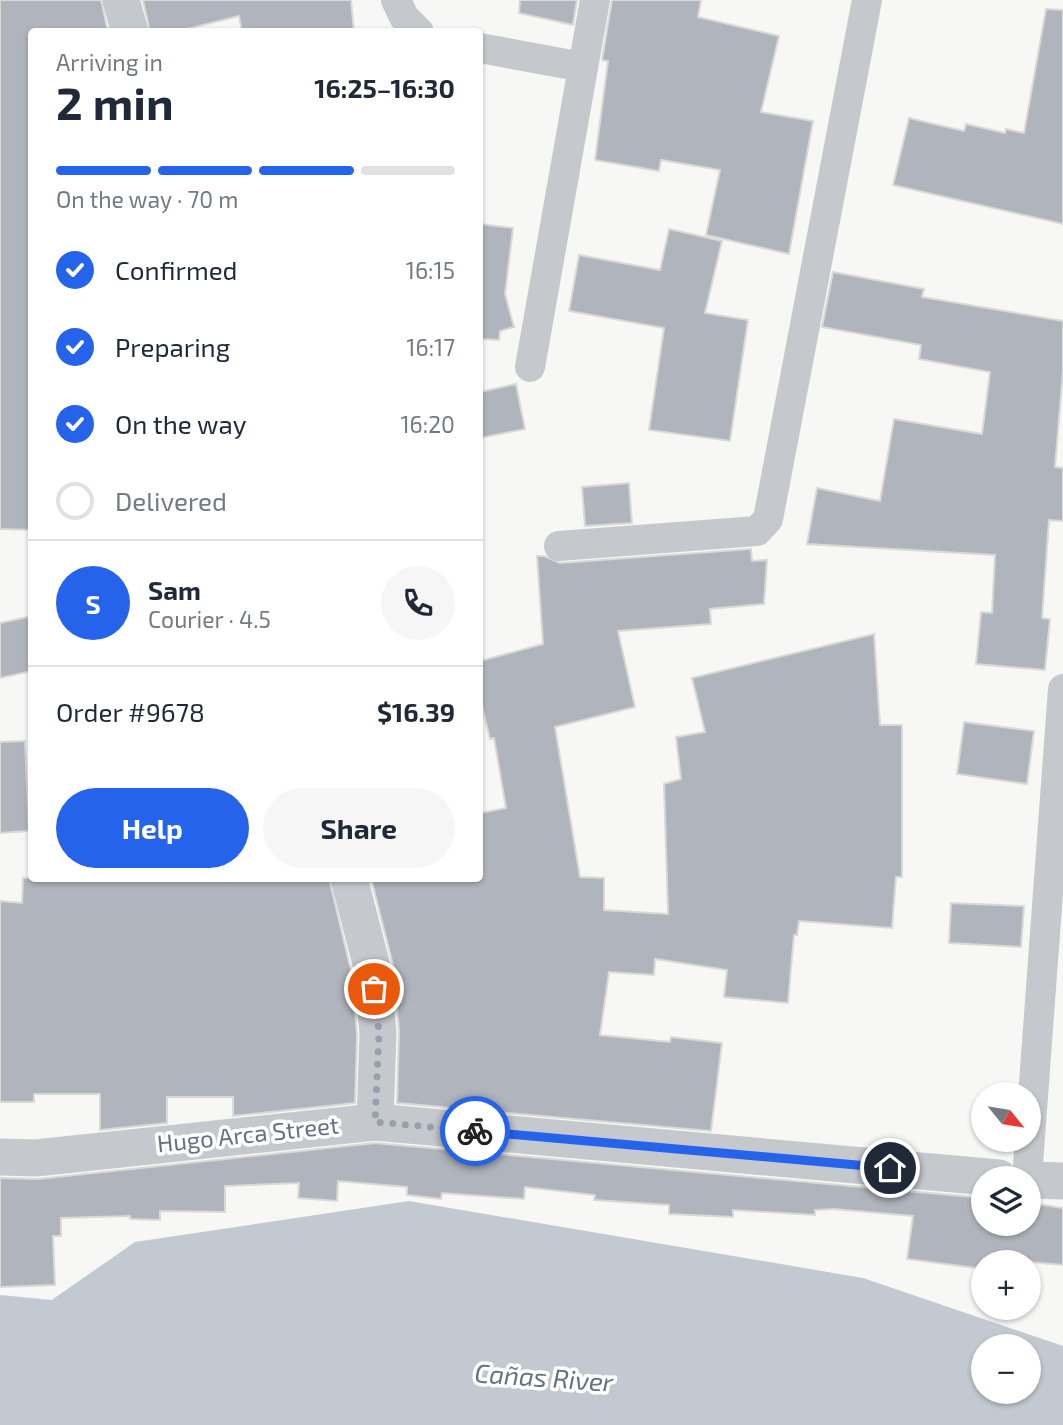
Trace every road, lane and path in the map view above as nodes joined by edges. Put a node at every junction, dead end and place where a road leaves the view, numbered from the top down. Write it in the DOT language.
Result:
graph roads {
  1 [pos="121,0"];
  2 [pos="396,0"];
  3 [pos="595,0"];
  4 [pos="867,0"];
  5 [pos="129,28"];
  6 [pos="415,28"];
  7 [pos="483,49"];
  8 [pos="583,67"];
  9 [pos="530,367"];
  10 [pos="559,546"];
  11 [pos="1063,689"];
  12 [pos="350,882"];
  13 [pos="375,1122"];
  14 [pos="0,1157"];
  15 [pos="1029,1166"];
  16 [pos="971,1175"];
  17 [pos="1041,1180"];
  18 [pos="1063,1181"];
  1 -- 5 [label="street"];
  2 -- 6 [label="street"];
  3 -- 8 [label="street"];
  4 -- 10 [label="street"];
  7 -- 8 [label="street"];
  8 -- 9 [label="street"];
  11 -- 15 [label="street"];
  12 -- 13 [label="street"];
  13 -- 14 [label="street, Hugo Arca Street"];
  13 -- 16 [label="street, Hugo Arca Street"];
  17 -- 18 [label="street"];
}
